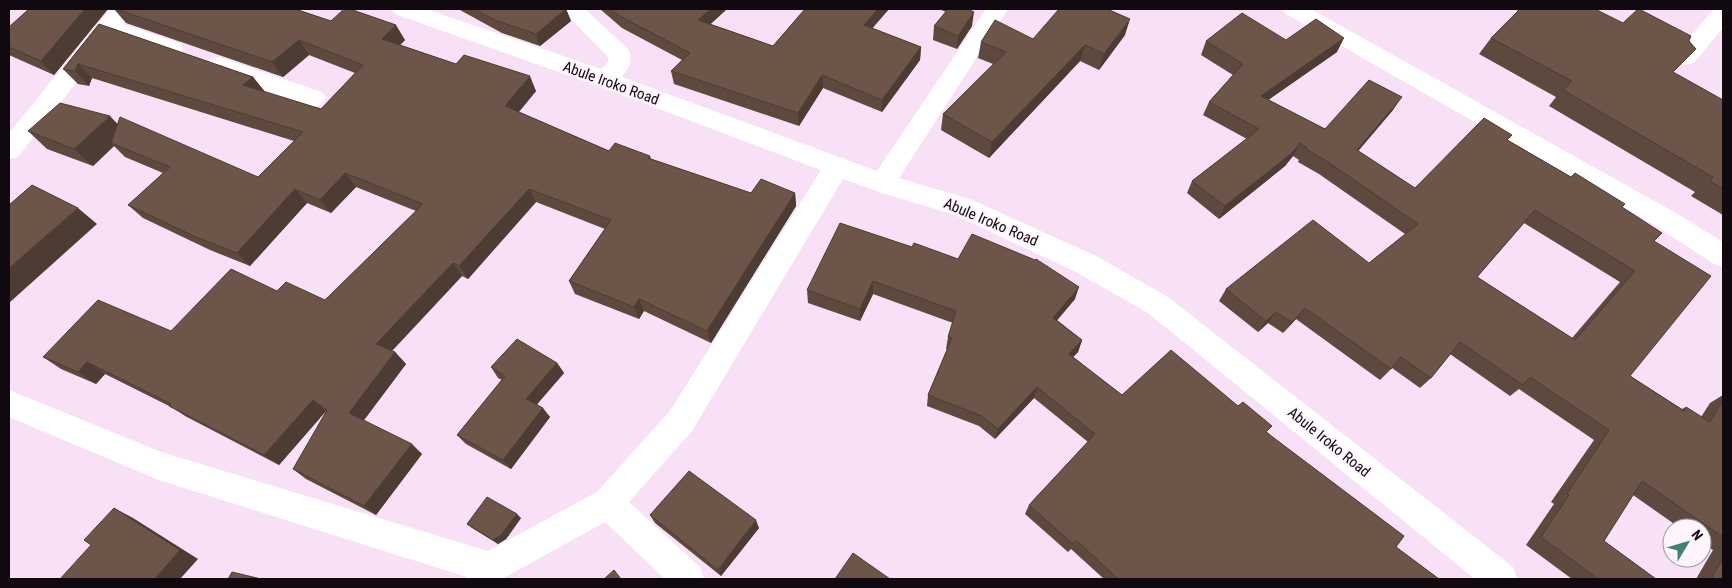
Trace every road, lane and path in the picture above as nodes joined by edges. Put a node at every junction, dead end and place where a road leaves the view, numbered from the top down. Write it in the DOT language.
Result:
graph roads {
  1 [pos="123,9"];
  2 [pos="403,9"];
  3 [pos="572,9"];
  4 [pos="997,9"];
  5 [pos="1294,9"];
  6 [pos="1723,13"];
  7 [pos="107,27"];
  8 [pos="1686,57"];
  9 [pos="606,80"];
  10 [pos="314,98"];
  11 [pos="9,150"];
  12 [pos="837,166"];
  13 [pos="882,184"];
  14 [pos="1723,256"];
  15 [pos="9,403"];
  16 [pos="608,503"];
  17 [pos="486,574"];
  18 [pos="688,579"];
  19 [pos="1501,579"];
  1 -- 7 [label="street"];
  2 -- 9 [label="street, Abule Iroko Road"];
  3 -- 9 [label="street"];
  4 -- 13 [label="street"];
  5 -- 14 [label="street"];
  6 -- 8 [label="street"];
  7 -- 10 [label="street"];
  7 -- 11 [label="street"];
  9 -- 12 [label="street, Abule Iroko Road"];
  12 -- 13 [label="street, Abule Iroko Road"];
  12 -- 16 [label="street"];
  13 -- 19 [label="street, Abule Iroko Road"];
  15 -- 17 [label="street"];
  16 -- 17 [label="street"];
  16 -- 18 [label="street"];
}
